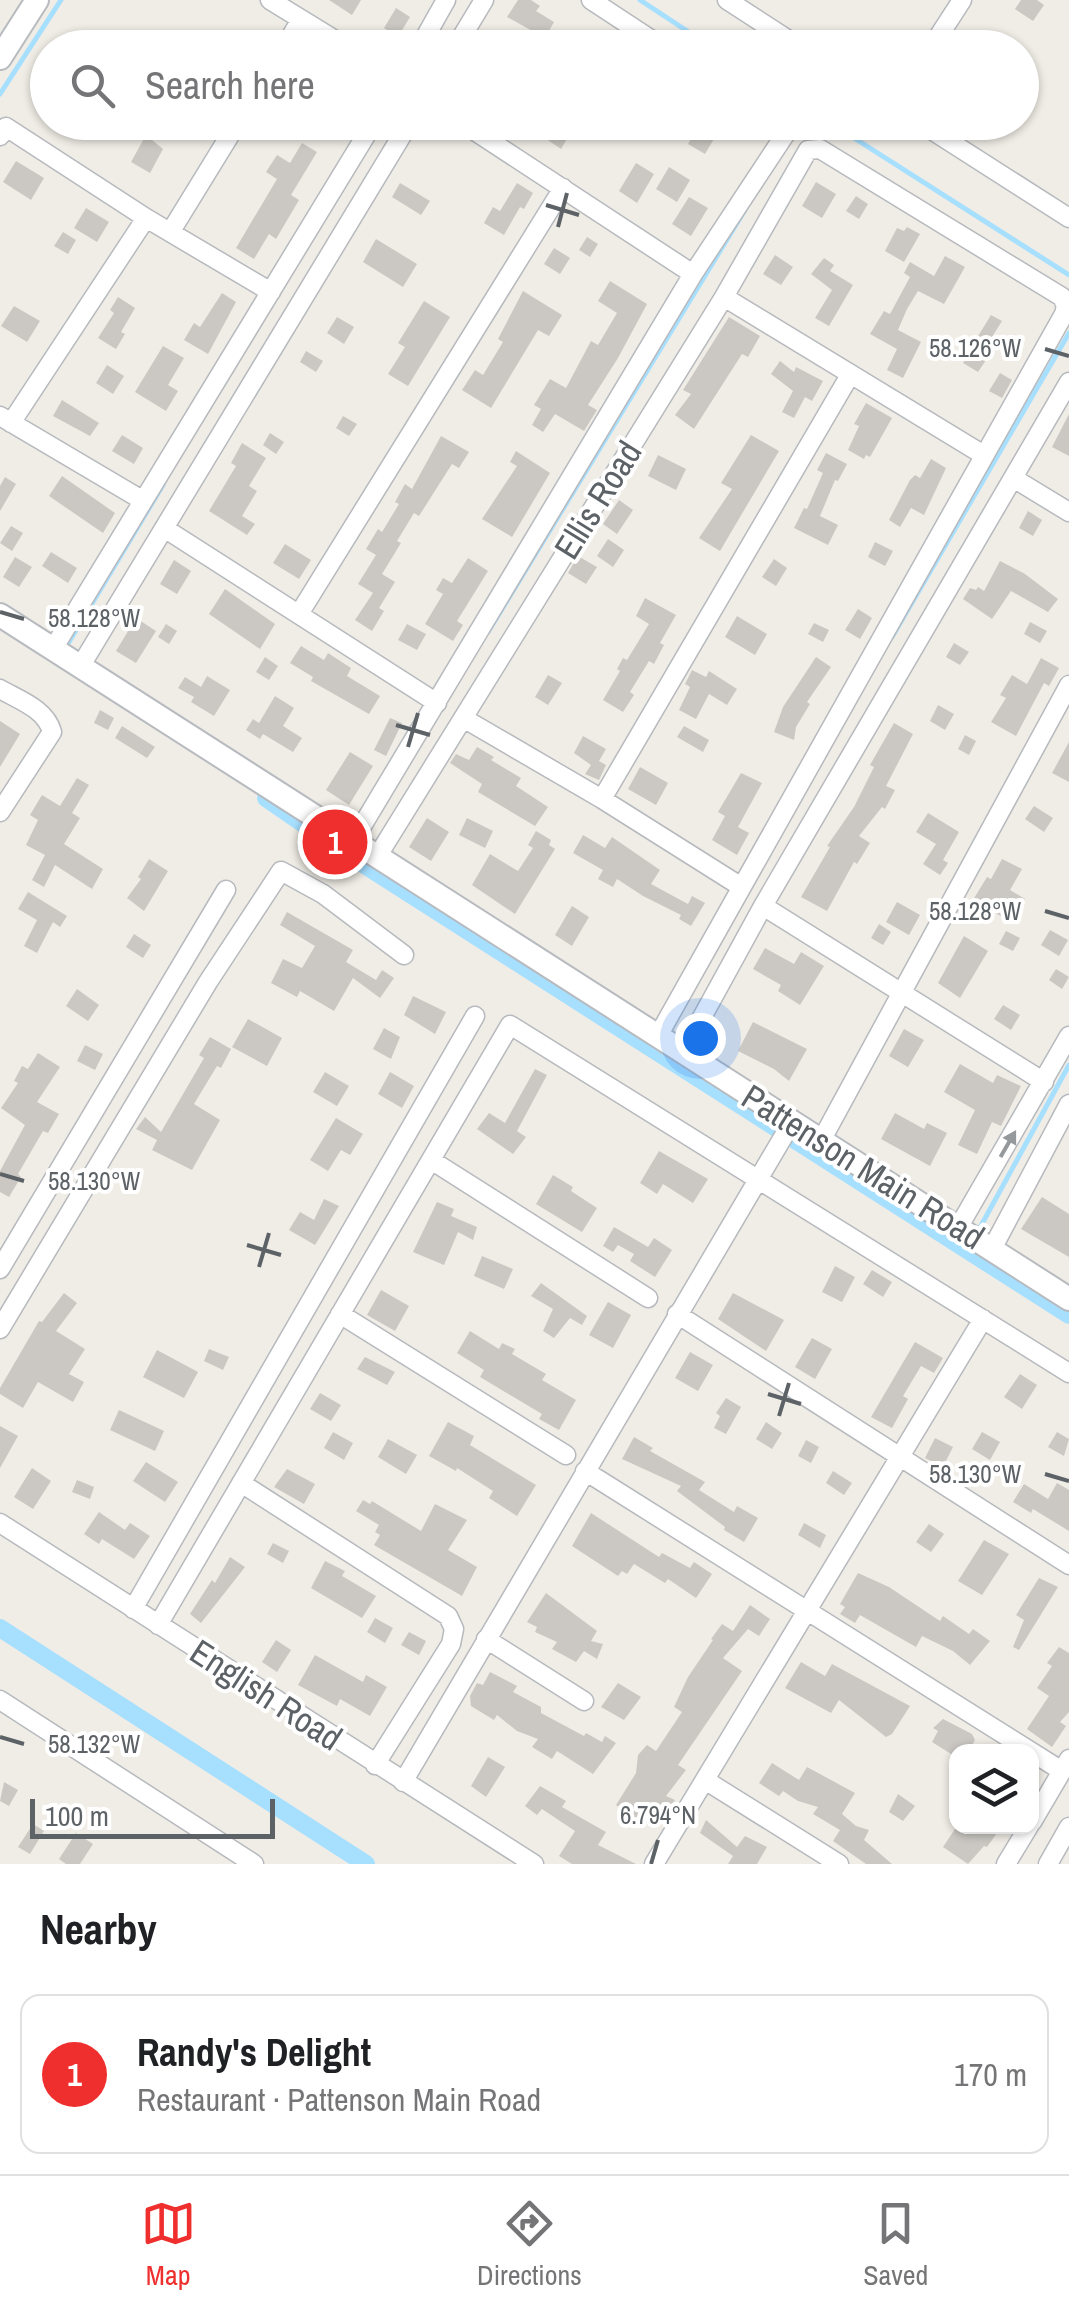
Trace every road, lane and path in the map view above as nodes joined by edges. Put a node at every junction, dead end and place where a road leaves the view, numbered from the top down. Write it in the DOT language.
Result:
graph roads {
  1 [pos="37,0"];
  2 [pos="270,0"];
  3 [pos="446,0"];
  4 [pos="484,0"];
  5 [pos="591,0"];
  6 [pos="726,0"];
  7 [pos="962,0"];
  8 [pos="300,20"];
  9 [pos="294,30"];
  10 [pos="317,30"];
  11 [pos="429,30"];
  12 [pos="466,30"];
  13 [pos="637,30"];
  14 [pos="773,30"];
  15 [pos="943,30"];
  16 [pos="0,58"];
  17 [pos="0,136"];
  18 [pos="227,140"];
  19 [pos="363,140"];
  20 [pos="399,140"];
  21 [pos="489,140"];
  22 [pos="781,140"];
  23 [pos="948,140"];
  24 [pos="563,188"];
  25 [pos="1066,210"];
  26 [pos="146,218"];
  27 [pos="171,231"];
  28 [pos="694,274"];
  29 [pos="271,292"];
  30 [pos="724,297"];
  31 [pos="850,375"];
  32 [pos="1069,382"];
  33 [pos="6,420"];
  34 [pos="982,454"];
  35 [pos="1013,478"];
  36 [pos="142,500"];
  37 [pos="1069,512"];
  38 [pos="164,528"];
  39 [pos="299,614"];
  40 [pos="0,616"];
  41 [pos="64,657"];
  42 [pos="1069,684"];
  43 [pos="0,690"];
  44 [pos="437,703"];
  45 [pos="463,718"];
  46 [pos="602,799"];
  47 [pos="0,812"];
  48 [pos="353,841"];
  49 [pos="377,857"];
  50 [pos="740,886"];
  51 [pos="226,890"];
  52 [pos="763,906"];
  53 [pos="404,955"];
  54 [pos="900,994"];
  55 [pos="475,1016"];
  56 [pos="148,1021"];
  57 [pos="658,1036"];
  58 [pos="1069,1036"];
  59 [pos="175,1037"];
  60 [pos="683,1052"];
  61 [pos="1044,1082"];
  62 [pos="1069,1106"];
  63 [pos="790,1125"];
  64 [pos="821,1140"];
  65 [pos="431,1160"];
  66 [pos="759,1175"];
  67 [pos="975,1238"];
  68 [pos="0,1269"];
  69 [pos="648,1298"];
  70 [pos="1069,1298"];
  71 [pos="340,1314"];
  72 [pos="677,1314"];
  73 [pos="983,1319"];
  74 [pos="0,1330"];
  75 [pos="1069,1373"];
  76 [pos="566,1456"];
  77 [pos="900,1457"];
  78 [pos="586,1470"];
  79 [pos="242,1483"];
  80 [pos="0,1523"];
  81 [pos="1069,1565"];
  82 [pos="132,1609"];
  83 [pos="808,1610"];
  84 [pos="158,1625"];
  85 [pos="486,1640"];
  86 [pos="0,1700"];
  87 [pos="584,1701"];
  88 [pos="375,1765"];
  89 [pos="1066,1765"];
  90 [pos="705,1780"];
  91 [pos="403,1782"];
  92 [pos="1039,1809"];
  93 [pos="1069,1827"];
  94 [pos="1024,1834"];
  95 [pos="254,1864"];
  96 [pos="534,1864"];
  97 [pos="654,1864"];
  98 [pos="839,1864"];
  99 [pos="1006,1864"];
  100 [pos="1048,1864"];
  1 -- 16 [label="street"];
  2 -- 8 [label="street"];
  3 -- 11 [label="street"];
  4 -- 12 [label="street"];
  5 -- 13 [label="street"];
  6 -- 14 [label="street"];
  7 -- 15 [label="street"];
  8 -- 9 [label="street"];
  8 -- 10 [label="street"];
  17 -- 26 [label="street"];
  18 -- 27 [label="street"];
  19 -- 29 [label="street"];
  20 -- 38 [label="street"];
  21 -- 24 [label="street"];
  22 -- 28 [label="street"];
  23 -- 25 [label="street"];
  24 -- 28 [label="street"];
  24 -- 39 [label="street"];
  26 -- 27 [label="street"];
  26 -- 33 [label="street"];
  27 -- 29 [label="street"];
  28 -- 44 [label="street"];
  29 -- 36 [label="street"];
  30 -- 31 [label="street"];
  30 -- 34 [label="street, Ellis Road"];
  30 -- 45 [label="street, Ellis Road"];
  31 -- 34 [label="street"];
  31 -- 46 [label="street"];
  32 -- 35 [label="street"];
  33 -- 36 [label="street"];
  34 -- 50 [label="street"];
  35 -- 37 [label="street"];
  35 -- 52 [label="street"];
  36 -- 41 [label="street"];
  38 -- 39 [label="street"];
  38 -- 41 [label="street"];
  39 -- 44 [label="street"];
  40 -- 41 [label="street, Pattenson Main Road"];
  41 -- 48 [label="street, Pattenson Main Road"];
  42 -- 54 [label="street"];
  43 -- 47 [label="street"];
  44 -- 48 [label="street"];
  45 -- 46 [label="street"];
  45 -- 49 [label="street, Ellis Road"];
  46 -- 50 [label="street"];
  48 -- 49 [label="street, Pattenson Main Road"];
  49 -- 57 [label="street, Pattenson Main Road"];
  50 -- 57 [label="street"];
  51 -- 56 [label="street"];
  52 -- 54 [label="street"];
  52 -- 60 [label="street"];
  53 -- 59 [label="street"];
  54 -- 61 [label="street"];
  54 -- 64 [label="street"];
  55 -- 82 [label="street"];
  56 -- 59 [label="street"];
  56 -- 68 [label="street"];
  57 -- 60 [label="street, Pattenson Main Road"];
  58 -- 61 [label="street"];
  59 -- 74 [label="street"];
  60 -- 63 [label="street, Pattenson Main Road"];
  67 -- 61 [label="street, one-way"];
  62 -- 67 [label="street"];
  63 -- 64 [label="street, Pattenson Main Road"];
  63 -- 66 [label="street"];
  64 -- 67 [label="street, Pattenson Main Road"];
  65 -- 66 [label="street"];
  65 -- 69 [label="street"];
  65 -- 71 [label="street"];
  66 -- 72 [label="street"];
  66 -- 73 [label="street"];
  67 -- 70 [label="street, Pattenson Main Road"];
  71 -- 76 [label="street"];
  71 -- 79 [label="street"];
  72 -- 77 [label="street"];
  72 -- 78 [label="street"];
  73 -- 75 [label="street"];
  73 -- 77 [label="street"];
  77 -- 81 [label="street"];
  77 -- 83 [label="street"];
  78 -- 83 [label="street"];
  78 -- 85 [label="street"];
  79 -- 84 [label="street"];
  79 -- 88 [label="street"];
  80 -- 82 [label="street, English Road"];
  82 -- 84 [label="street, English Road"];
  83 -- 89 [label="street"];
  83 -- 90 [label="street"];
  84 -- 88 [label="street, English Road"];
  85 -- 87 [label="street"];
  85 -- 91 [label="street"];
  86 -- 95 [label="street"];
  88 -- 91 [label="street, English Road"];
  89 -- 92 [label="street"];
  90 -- 97 [label="street"];
  90 -- 98 [label="street"];
  91 -- 96 [label="street, English Road"];
  93 -- 100 [label="street"];
  94 -- 99 [label="street"];
}
